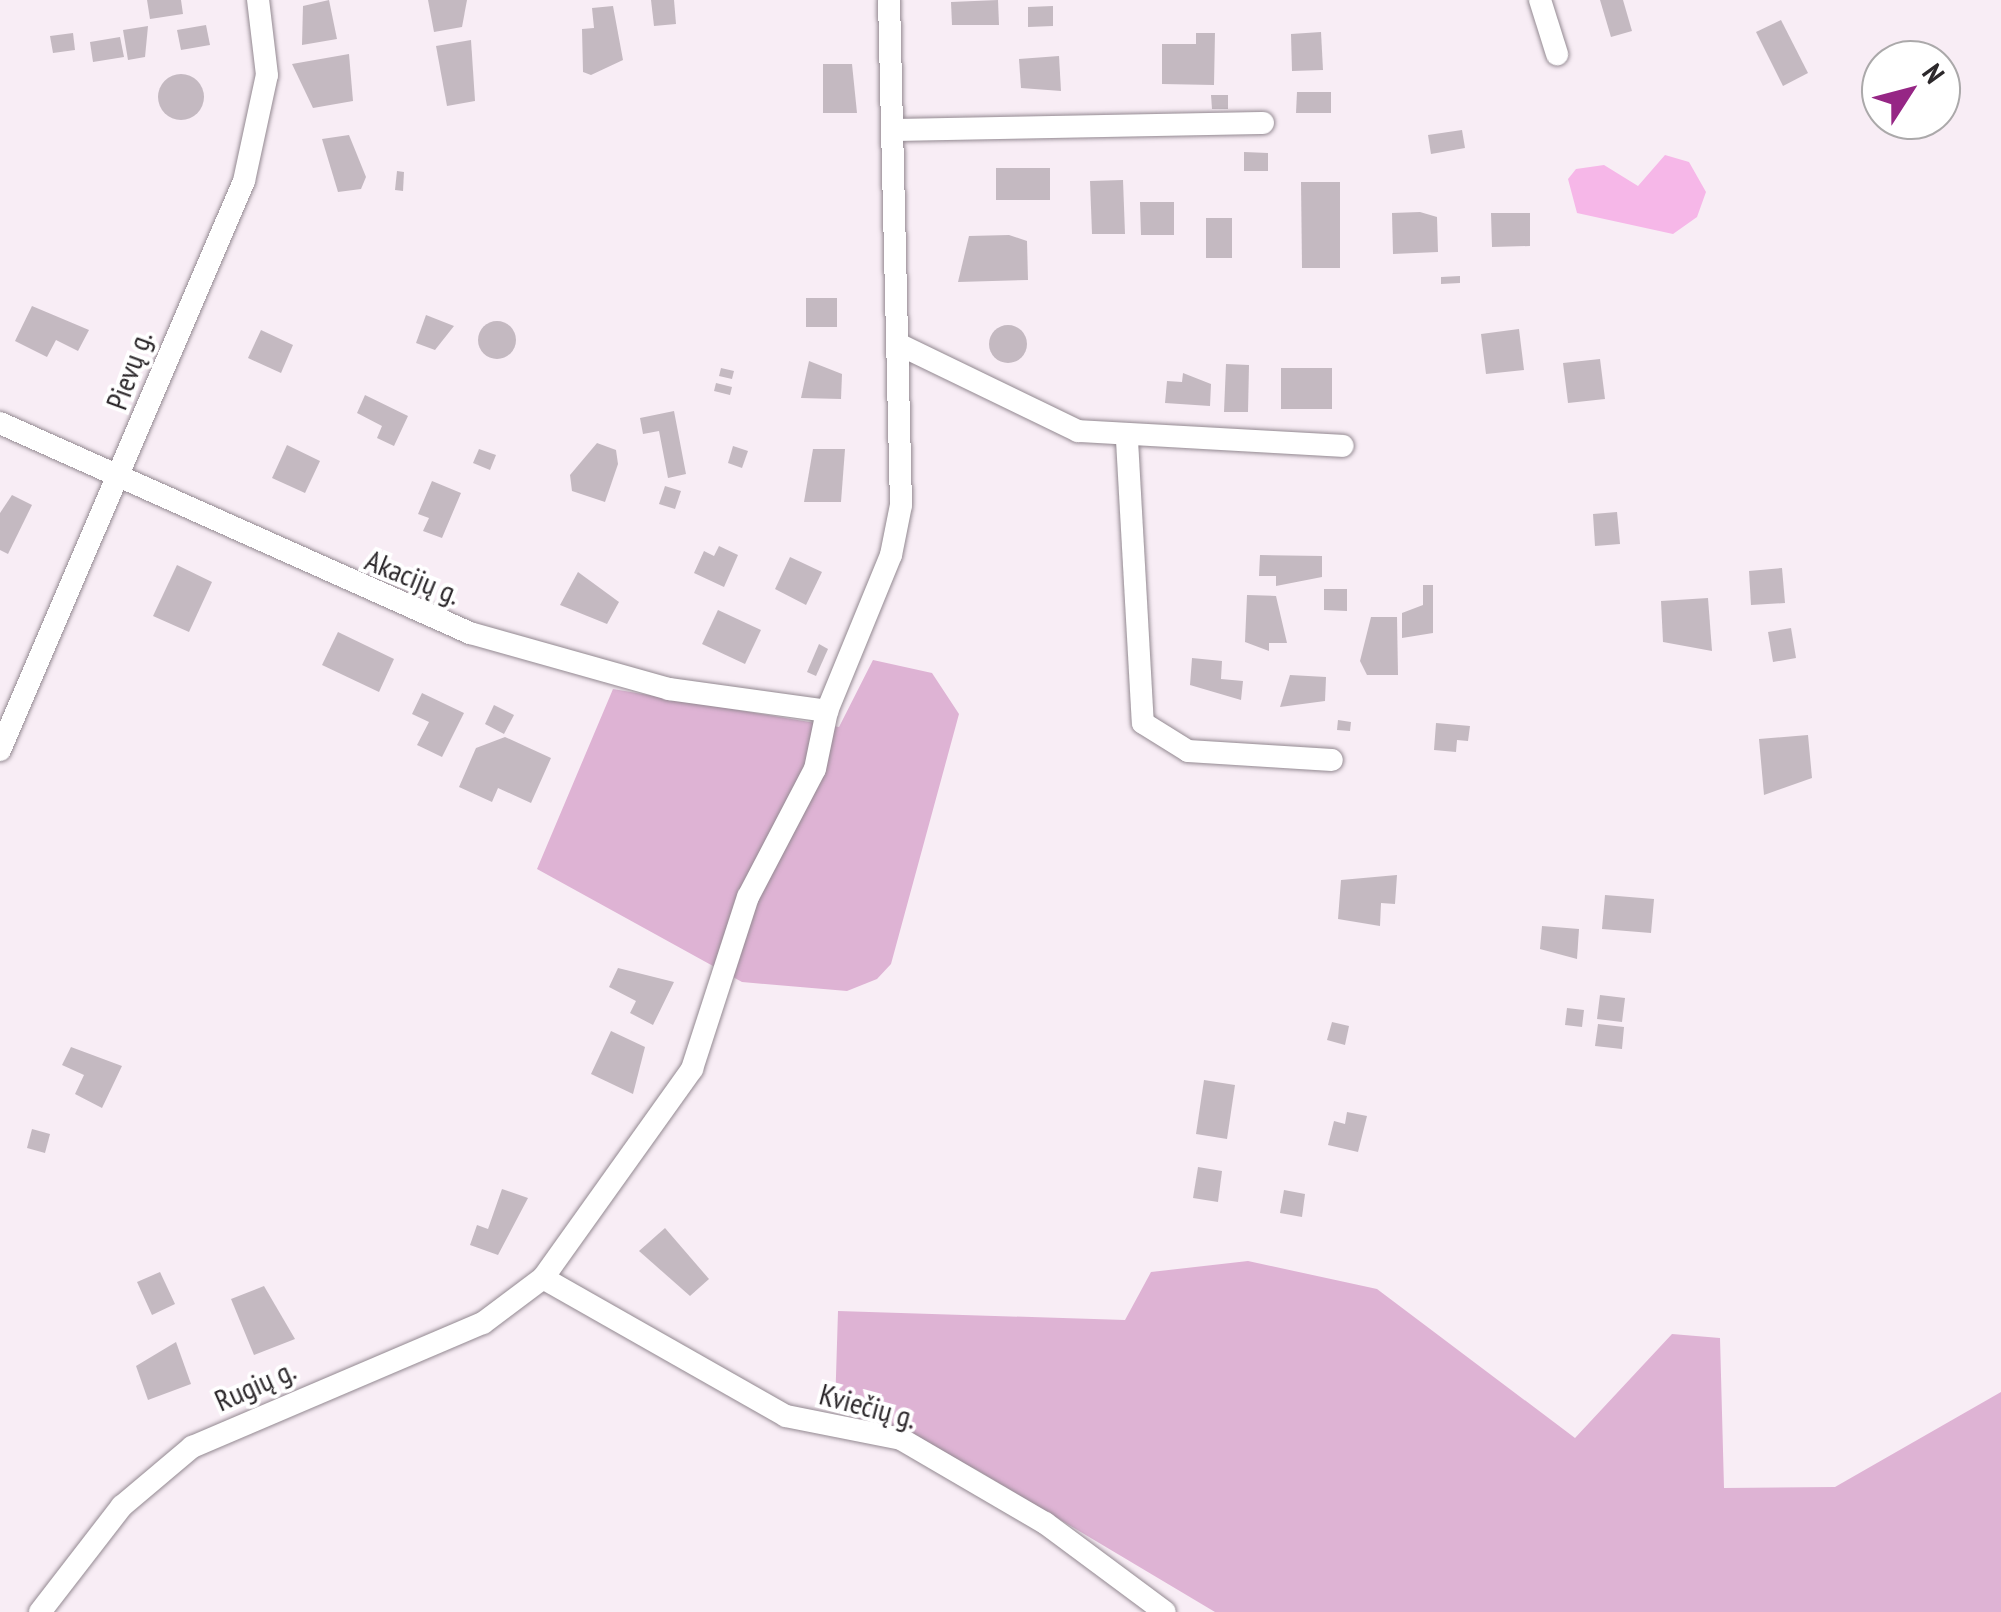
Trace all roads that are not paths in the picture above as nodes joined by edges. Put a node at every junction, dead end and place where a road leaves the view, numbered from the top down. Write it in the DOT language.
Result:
graph roads {
  1 [pos="258,0"];
  2 [pos="889,0"];
  3 [pos="1540,0"];
  4 [pos="1557,54"];
  5 [pos="1264,123"];
  6 [pos="893,130"];
  7 [pos="898,344"];
  8 [pos="0,423"];
  9 [pos="1128,440"];
  10 [pos="1343,446"];
  11 [pos="122,480"];
  12 [pos="827,712"];
  13 [pos="0,750"];
  14 [pos="1332,760"];
  15 [pos="543,1278"];
  16 [pos="40,1612"];
  17 [pos="1166,1612"];
  1 -- 11 [label="street, Pievų g."];
  2 -- 6 [label="street"];
  3 -- 4 [label="street"];
  5 -- 6 [label="street"];
  6 -- 7 [label="street"];
  7 -- 9 [label="street"];
  7 -- 12 [label="street"];
  8 -- 11 [label="street, Akacijų g."];
  9 -- 10 [label="street"];
  9 -- 14 [label="street"];
  11 -- 12 [label="street, Akacijų g."];
  11 -- 13 [label="street, Pievų g."];
  12 -- 15 [label="street"];
  15 -- 16 [label="street, Rugių g."];
  15 -- 17 [label="street, Kviečių g."];
}
